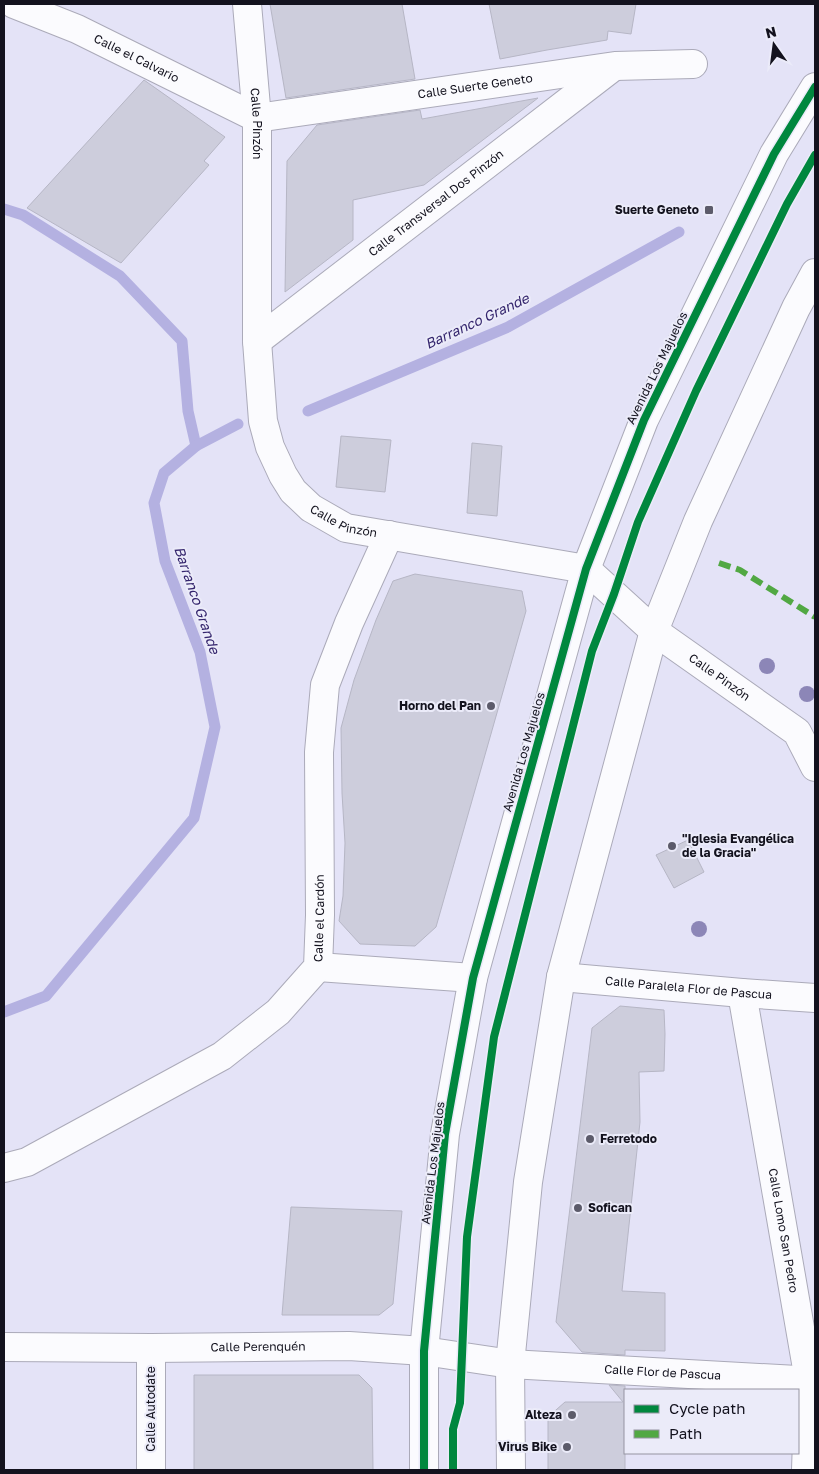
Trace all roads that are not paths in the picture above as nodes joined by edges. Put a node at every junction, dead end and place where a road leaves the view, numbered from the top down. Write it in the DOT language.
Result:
graph roads {
  1 [pos="14,4"];
  2 [pos="247,4"];
  3 [pos="693,64"];
  4 [pos="615,66"];
  5 [pos="815,87"];
  6 [pos="257,118"];
  7 [pos="815,273"];
  8 [pos="257,341"];
  9 [pos="389,535"];
  10 [pos="586,569"];
  11 [pos="654,631"];
  12 [pos="806,737"];
  13 [pos="815,767"];
  14 [pos="318,967"];
  15 [pos="561,977"];
  16 [pos="473,978"];
  17 [pos="742,993"];
  18 [pos="815,998"];
  19 [pos="4,1168"];
  20 [pos="4,1346"];
  21 [pos="151,1348"];
  22 [pos="424,1351"];
  23 [pos="510,1364"];
  24 [pos="812,1380"];
  25 [pos="151,1470"];
  26 [pos="424,1470"];
  27 [pos="511,1470"];
  28 [pos="806,1470"];
  1 -- 6 [label="street, Calle el Calvario"];
  2 -- 6 [label="street, Calle Pinzón"];
  3 -- 4 [label="street, Calle Suerte Geneto"];
  4 -- 6 [label="street, Calle Suerte Geneto"];
  4 -- 8 [label="street, Calle Transversal Dos Pinzón"];
  5 -- 10 [label="street, Avenida Los Majuelos"];
  6 -- 8 [label="street, Calle Pinzón"];
  7 -- 11 [label="street"];
  8 -- 9 [label="street, Calle Pinzón"];
  9 -- 10 [label="street, Calle Pinzón"];
  9 -- 14 [label="street, Calle el Cardón"];
  10 -- 11 [label="street, Calle Pinzón"];
  10 -- 16 [label="street, Avenida Los Majuelos"];
  11 -- 12 [label="street, Calle Pinzón"];
  11 -- 15 [label="street"];
  12 -- 13 [label="street, Calle Pinzón"];
  14 -- 16 [label="street"];
  14 -- 19 [label="street, Calle el Cardón"];
  15 -- 17 [label="street, Calle Paralela Flor de Pascua"];
  15 -- 23 [label="street"];
  16 -- 22 [label="street, Avenida Los Majuelos"];
  17 -- 18 [label="street, Calle Paralela Flor de Pascua"];
  17 -- 24 [label="street, Calle Lomo San Pedro"];
  20 -- 21 [label="street, Calle Perenquén"];
  21 -- 22 [label="street, Calle Perenquén"];
  21 -- 25 [label="street, Calle Autodate"];
  22 -- 23 [label="street, Calle Perenquén"];
  22 -- 26 [label="street, Avenida Los Majuelos"];
  23 -- 24 [label="street, Calle Flor de Pascua"];
  23 -- 27 [label="street"];
  24 -- 28 [label="street, Calle Lomo San Pedro"];
}
